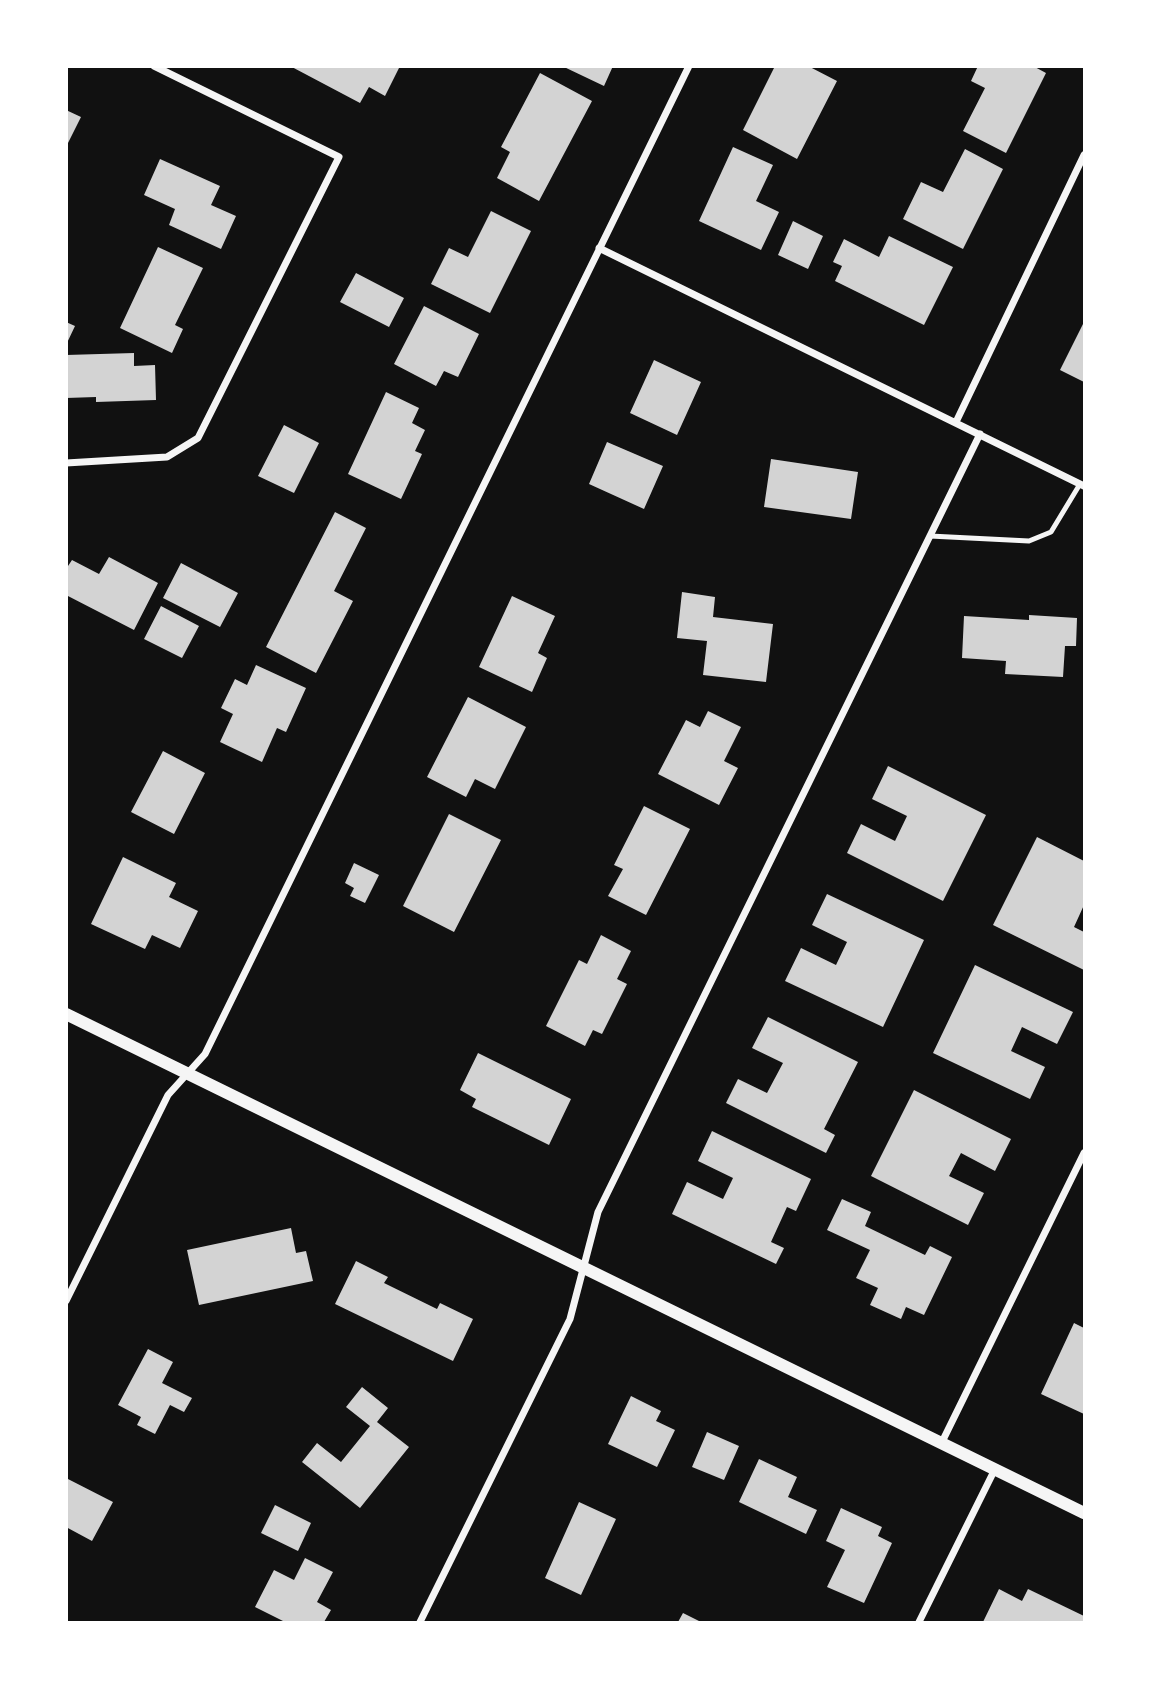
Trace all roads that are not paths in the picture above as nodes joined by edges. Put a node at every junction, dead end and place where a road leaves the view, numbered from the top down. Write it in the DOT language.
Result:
graph roads {
  1 [pos="154,66"];
  2 [pos="689,66"];
  3 [pos="1084,155"];
  4 [pos="599,248"];
  5 [pos="956,422"];
  6 [pos="980,434"];
  7 [pos="66,463"];
  8 [pos="1082,485"];
  9 [pos="930,536"];
  10 [pos="66,1014"];
  11 [pos="188,1073"];
  12 [pos="1084,1153"];
  13 [pos="584,1268"];
  14 [pos="66,1301"];
  15 [pos="942,1442"];
  16 [pos="995,1469"];
  17 [pos="1084,1513"];
  18 [pos="420,1622"];
  19 [pos="919,1622"];
  1 -- 7 [label="street"];
  2 -- 4 [label="street"];
  3 -- 5 [label="street"];
  4 -- 5 [label="street"];
  4 -- 11 [label="street"];
  5 -- 6 [label="street"];
  6 -- 8 [label="street"];
  6 -- 9 [label="street"];
  8 -- 9 [label="lane"];
  9 -- 13 [label="street"];
  10 -- 11 [label="street"];
  11 -- 13 [label="street"];
  11 -- 14 [label="street"];
  12 -- 15 [label="street"];
  13 -- 15 [label="street"];
  13 -- 18 [label="street"];
  15 -- 16 [label="street"];
  16 -- 17 [label="street"];
  16 -- 19 [label="street"];
}
